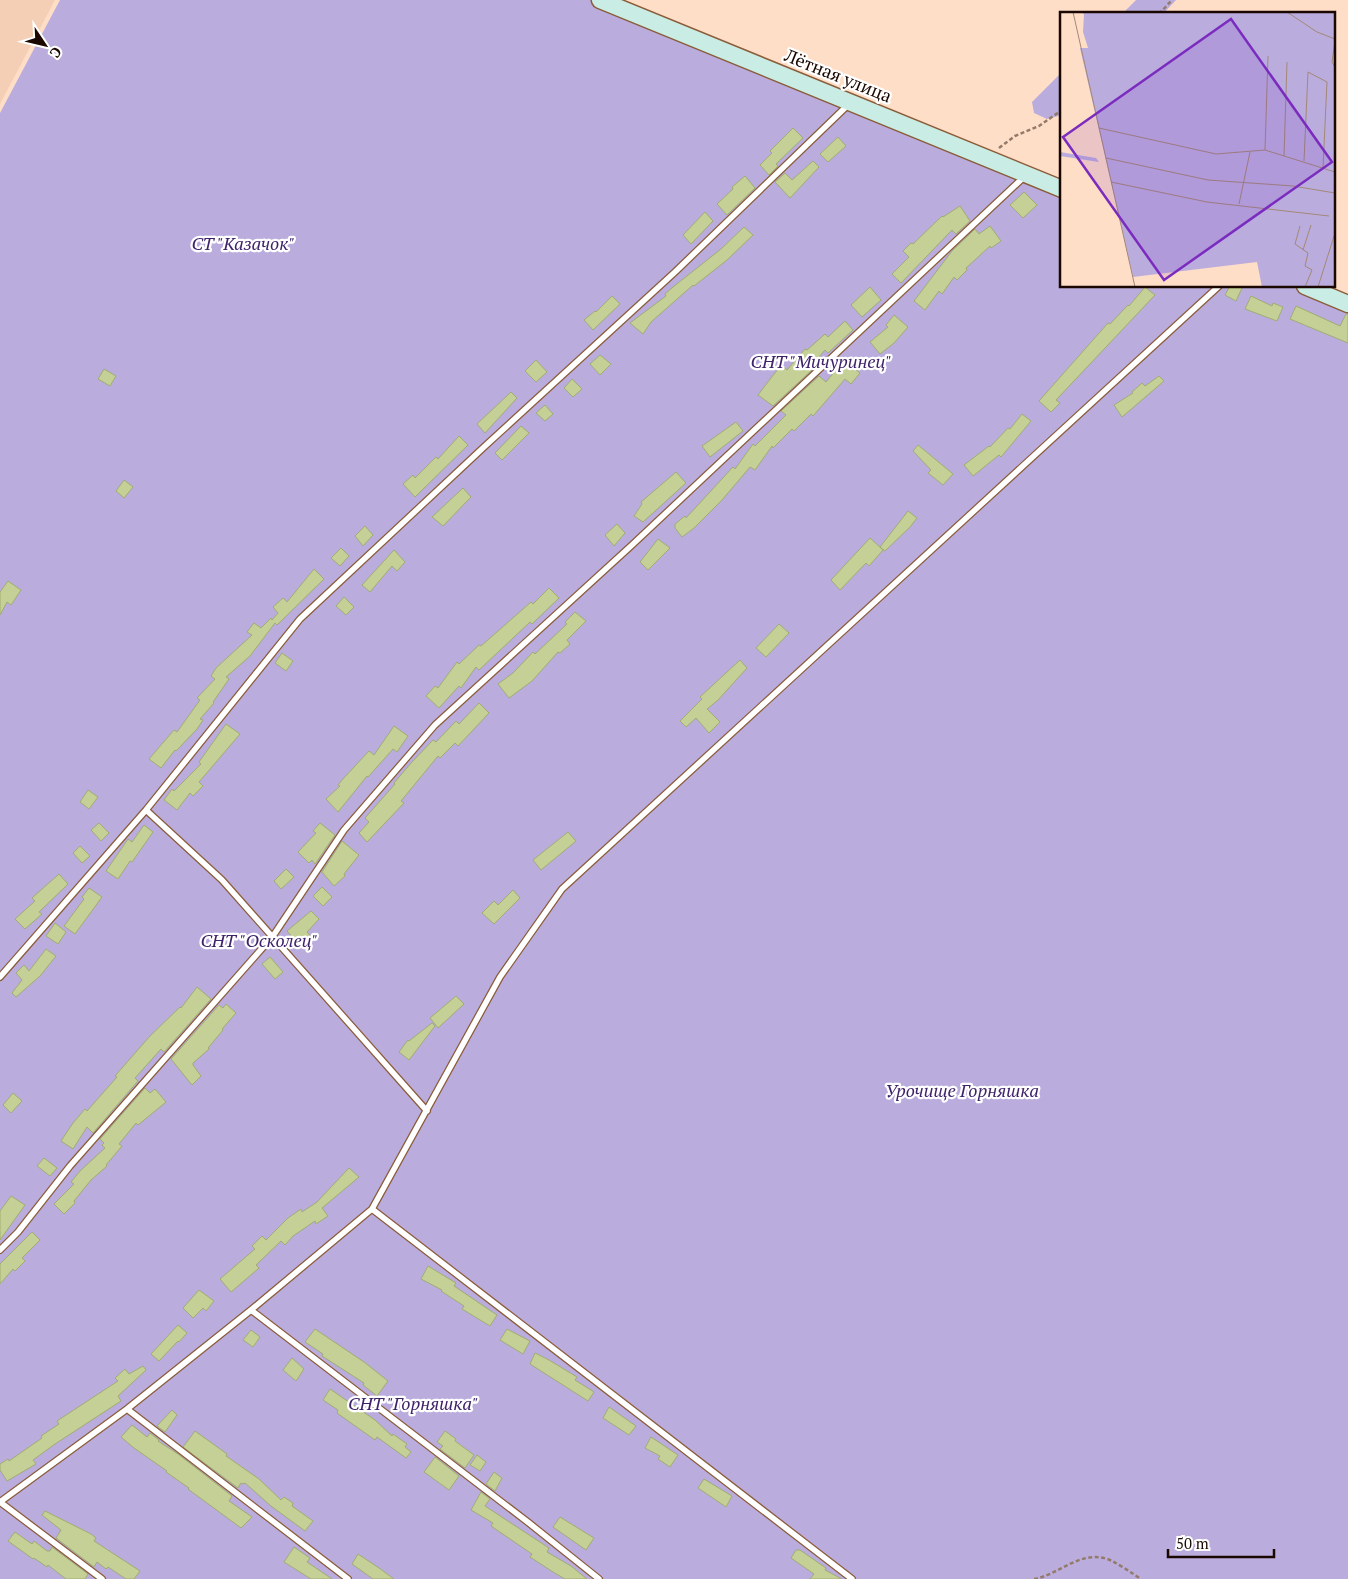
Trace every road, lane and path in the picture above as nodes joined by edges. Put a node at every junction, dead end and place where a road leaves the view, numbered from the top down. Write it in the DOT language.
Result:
graph roads {
  1 [pos="600,0"];
  2 [pos="1172,0"];
  3 [pos="1160,12"];
  4 [pos="850,103"];
  5 [pos="1060,111"];
  6 [pos="987,158"];
  7 [pos="1027,174"];
  8 [pos="1060,188"];
  9 [pos="1217,288"];
  10 [pos="1310,288"];
  11 [pos="1348,304"];
  12 [pos="146,810"];
  13 [pos="272,936"];
  14 [pos="0,977"];
  15 [pos="427,1111"];
  16 [pos="372,1209"];
  17 [pos="0,1250"];
  18 [pos="251,1310"];
  19 [pos="126,1409"];
  20 [pos="0,1502"];
  21 [pos="102,1579"];
  22 [pos="348,1579"];
  23 [pos="599,1579"];
  24 [pos="852,1579"];
  25 [pos="1034,1579"];
  26 [pos="1141,1579"];
  1 -- 4 [label="street, Лётная улица"];
  2 -- 3 [label="path"];
  4 -- 6 [label="street, Лётная улица"];
  4 -- 12 [label="lane"];
  5 -- 6 [label="path"];
  6 -- 7 [label="street, Лётная улица"];
  7 -- 8 [label="street, Лётная улица"];
  7 -- 13 [label="lane"];
  9 -- 15 [label="lane"];
  10 -- 11 [label="street"];
  12 -- 13 [label="lane"];
  12 -- 14 [label="lane"];
  13 -- 15 [label="lane"];
  13 -- 17 [label="lane"];
  15 -- 16 [label="lane"];
  16 -- 18 [label="lane"];
  16 -- 24 [label="lane"];
  18 -- 19 [label="lane"];
  18 -- 23 [label="lane"];
  19 -- 20 [label="lane"];
  19 -- 22 [label="lane"];
  20 -- 21 [label="lane"];
  25 -- 26 [label="path"];
}
